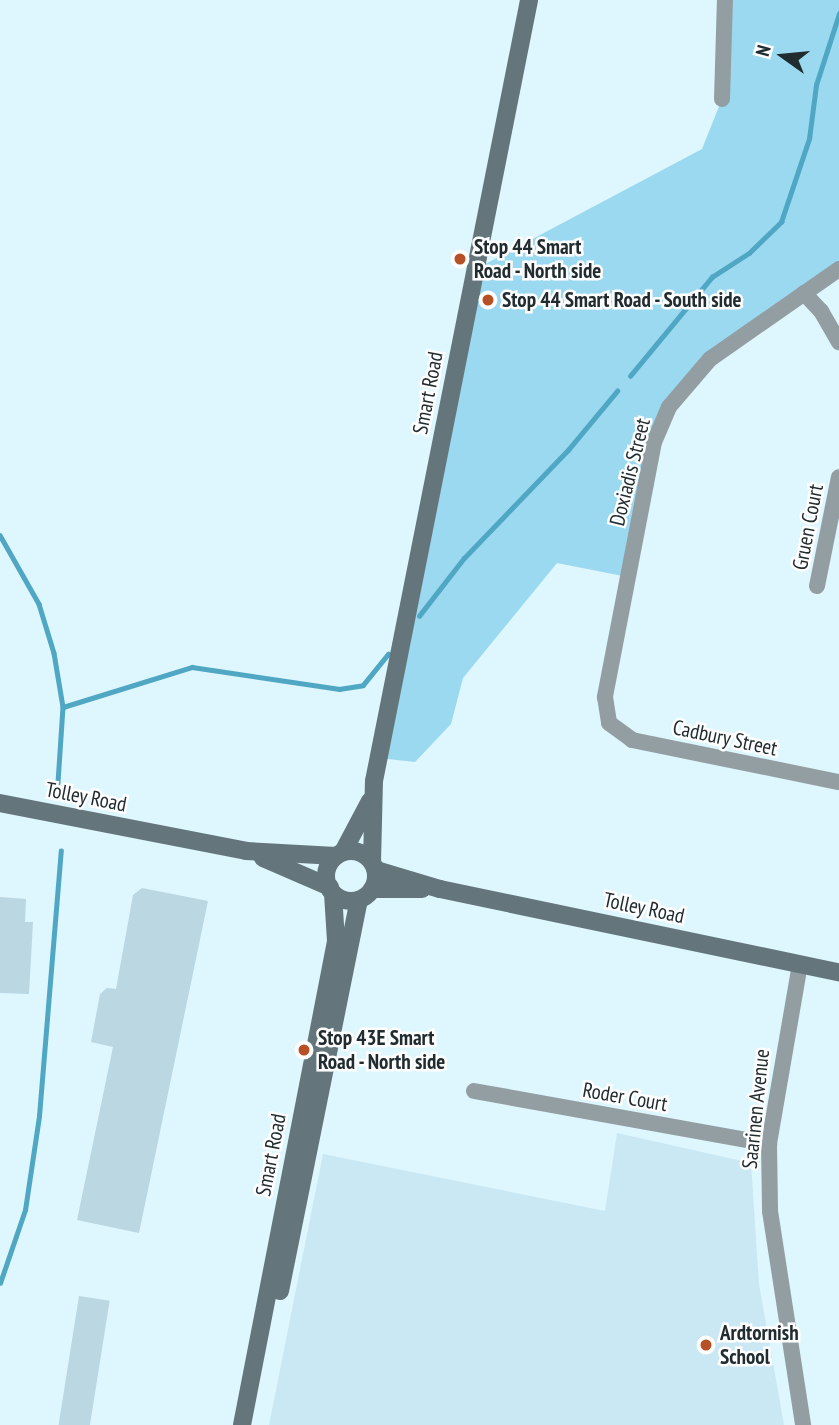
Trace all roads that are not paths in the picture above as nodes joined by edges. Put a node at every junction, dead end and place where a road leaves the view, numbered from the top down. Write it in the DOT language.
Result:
graph roads {
  1 [pos="529,0"];
  2 [pos="725,0"];
  3 [pos="722,99"];
  4 [pos="839,269"];
  5 [pos="804,293"];
  6 [pos="839,342"];
  7 [pos="839,477"];
  8 [pos="817,586"];
  9 [pos="609,723"];
  10 [pos="839,782"];
  11 [pos="373,794"];
  12 [pos="0,803"];
  13 [pos="246,852"];
  14 [pos="340,854"];
  15 [pos="374,866"];
  16 [pos="440,889"];
  17 [pos="331,890"];
  18 [pos="366,894"];
  19 [pos="800,964"];
  20 [pos="839,972"];
  21 [pos="474,1091"];
  22 [pos="769,1144"];
  23 [pos="242,1425"];
  24 [pos="253,1425"];
  25 [pos="803,1425"];
  1 -- 11 [label="main road, Smart Road"];
  2 -- 3 [label="street"];
  4 -- 5 [label="street, Doxiadis Street"];
  5 -- 6 [label="street"];
  5 -- 9 [label="street, Doxiadis Street"];
  7 -- 8 [label="street, Gruen Court"];
  9 -- 10 [label="street, Cadbury Street"];
  11 -- 14 [label="main road, Smart Road"];
  11 -- 15 [label="main road, Smart Road"];
  12 -- 13 [label="main road, Tolley Road"];
  13 -- 14 [label="main road, Tolley Road"];
  13 -- 17 [label="main road, Tolley Road"];
  14 -- 15 [label="main road"];
  14 -- 17 [label="main road"];
  15 -- 16 [label="main road, Tolley Road"];
  15 -- 18 [label="main road"];
  16 -- 18 [label="main road, Tolley Road"];
  16 -- 19 [label="main road, Tolley Road"];
  17 -- 18 [label="main road"];
  17 -- 23 [label="main road, Smart Road"];
  18 -- 24 [label="main road, Smart Road"];
  19 -- 20 [label="main road, Tolley Road"];
  19 -- 22 [label="street, Saarinen Avenue"];
  21 -- 22 [label="street, Roder Court"];
  22 -- 25 [label="street, Saarinen Avenue"];
}
